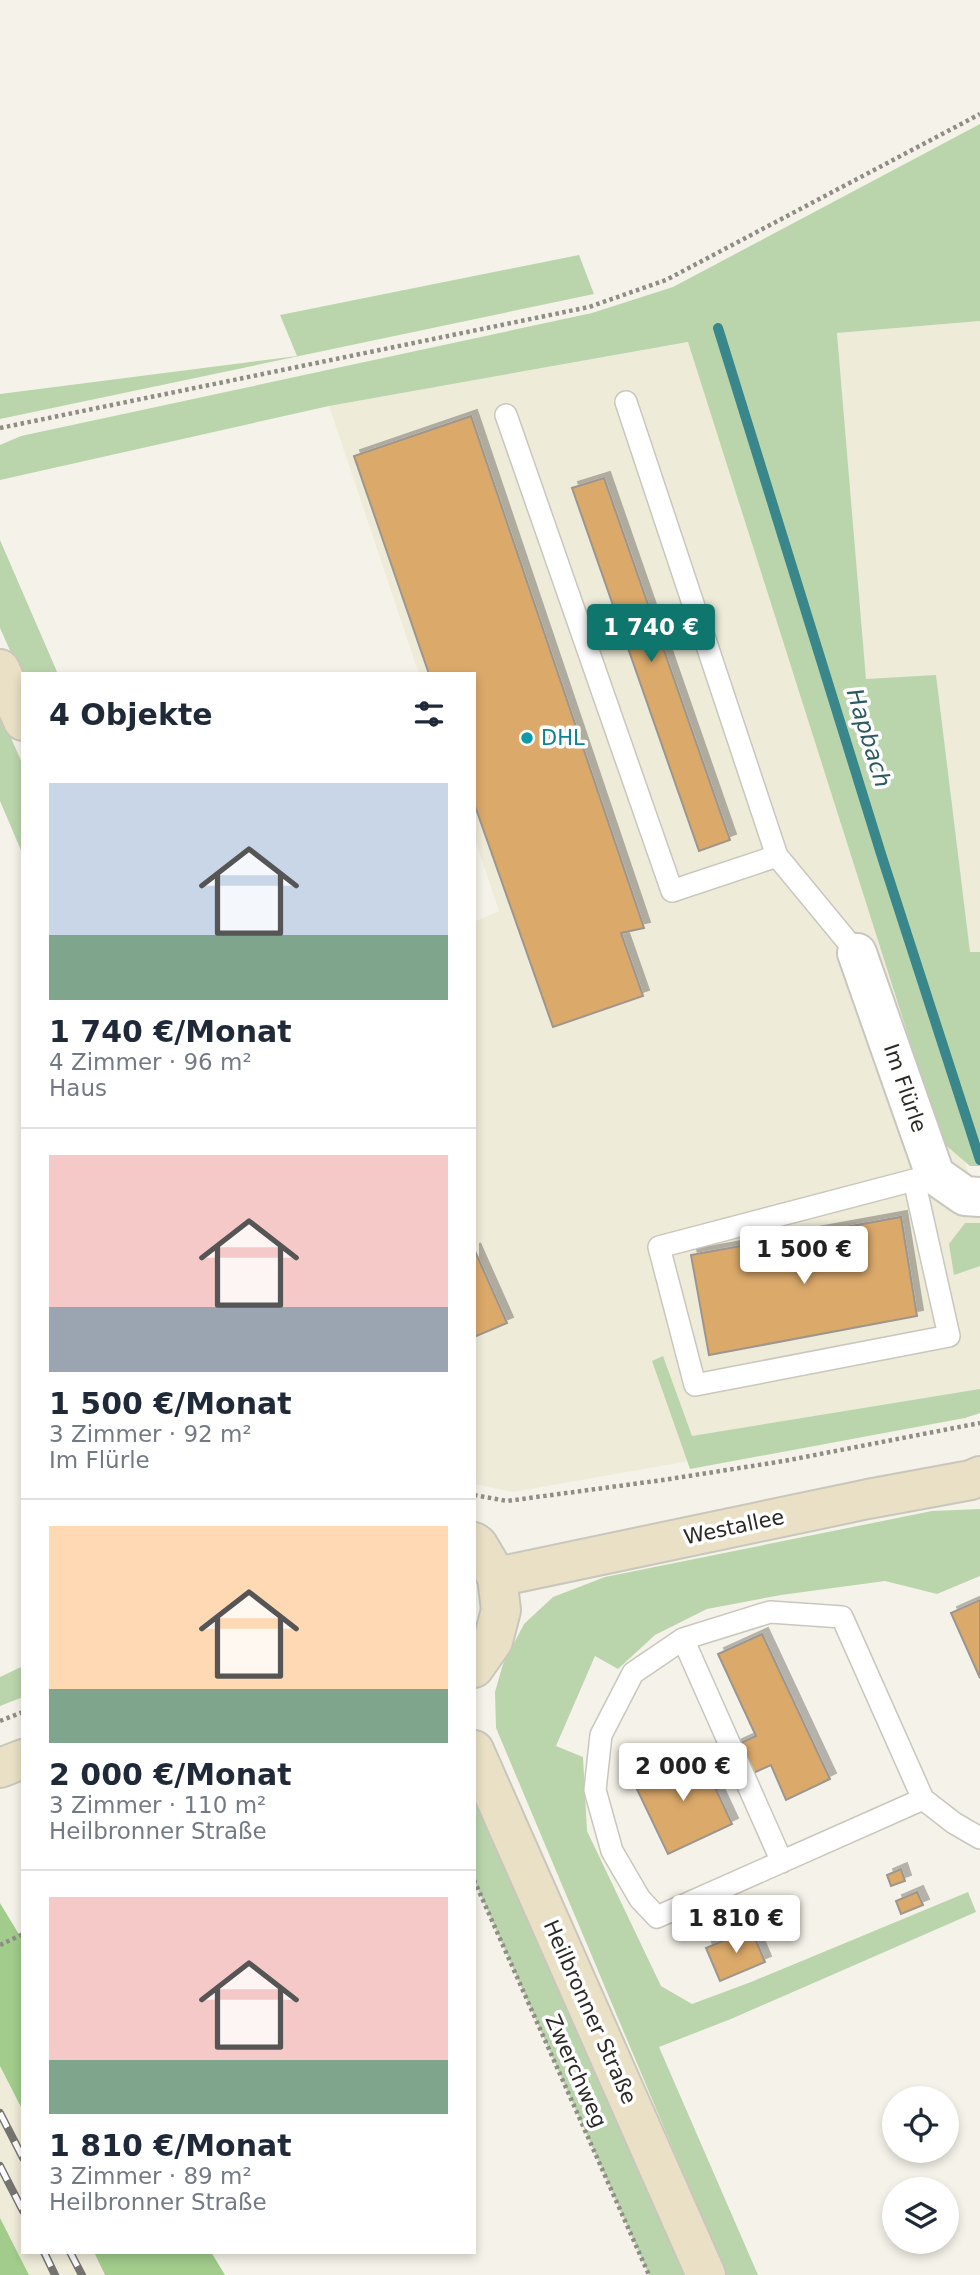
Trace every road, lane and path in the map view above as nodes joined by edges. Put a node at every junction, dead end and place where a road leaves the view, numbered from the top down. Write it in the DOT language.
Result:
graph roads {
  1 [pos="980,114"];
  2 [pos="625,402"];
  3 [pos="506,415"];
  4 [pos="0,428"];
  5 [pos="0,670"];
  6 [pos="21,717"];
  7 [pos="777,856"];
  8 [pos="857,953"];
  9 [pos="925,1178"];
  10 [pos="980,1196"];
  11 [pos="980,1423"];
  12 [pos="977,1479"];
  13 [pos="476,1494"];
  14 [pos="476,1544"];
  15 [pos="497,1577"];
  16 [pos="683,1639"];
  17 [pos="476,1665"];
  18 [pos="21,1713"];
  19 [pos="0,1721"];
  20 [pos="476,1755"];
  21 [pos="21,1760"];
  22 [pos="0,1768"];
  23 [pos="923,1799"];
  24 [pos="980,1839"];
  25 [pos="782,1862"];
  26 [pos="476,1885"];
  27 [pos="21,1935"];
  28 [pos="0,1945"];
  29 [pos="649,2275"];
  30 [pos="706,2275"];
  1 -- 4 [label="path"];
  2 -- 7 [label="lane"];
  3 -- 7 [label="lane"];
  5 -- 6 [label="main road"];
  7 -- 8 [label="lane"];
  8 -- 9 [label="street, Im Flürle"];
  9 -- 9 [label="lane"];
  9 -- 10 [label="street"];
  11 -- 13 [label="path"];
  12 -- 15 [label="main road, Westallee"];
  14 -- 15 [label="main road"];
  15 -- 17 [label="main road"];
  16 -- 23 [label="lane"];
  16 -- 25 [label="lane"];
  16 -- 25 [label="lane"];
  18 -- 19 [label="path"];
  20 -- 30 [label="main road, Heilbronner Straße"];
  21 -- 22 [label="main road"];
  23 -- 24 [label="lane"];
  23 -- 25 [label="lane"];
  26 -- 29 [label="path, Zwerchweg"];
  27 -- 28 [label="path"];
}
